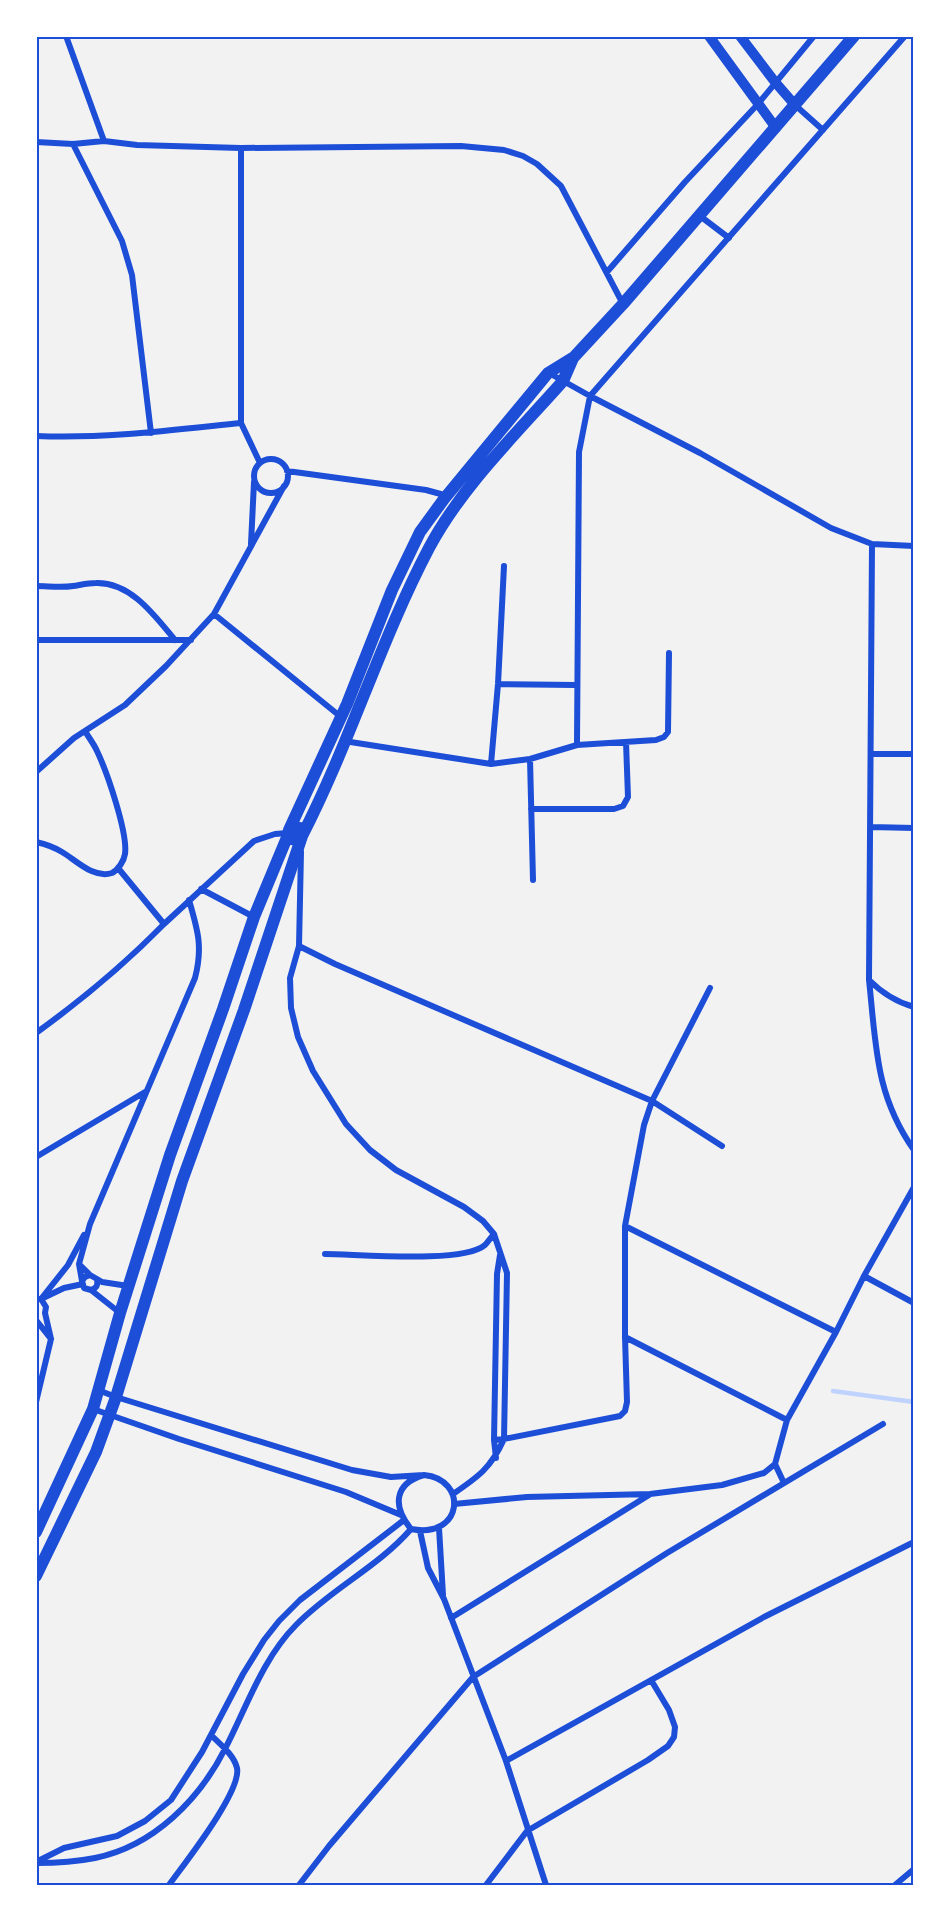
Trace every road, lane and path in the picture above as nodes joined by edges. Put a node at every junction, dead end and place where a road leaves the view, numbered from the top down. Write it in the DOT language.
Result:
graph roads {
  1 [pos="66,36"];
  2 [pos="709,36"];
  3 [pos="740,36"];
  4 [pos="814,36"];
  5 [pos="854,36"];
  6 [pos="905,36"];
  7 [pos="775,82"];
  8 [pos="758,104"];
  9 [pos="795,105"];
  10 [pos="777,128"];
  11 [pos="823,130"];
  12 [pos="104,141"];
  13 [pos="36,142"];
  14 [pos="72,144"];
  15 [pos="242,148"];
  16 [pos="700,216"];
  17 [pos="729,238"];
  18 [pos="607,272"];
  19 [pos="623,304"];
  20 [pos="574,357"];
  21 [pos="548,373"];
  22 [pos="563,381"];
  23 [pos="590,396"];
  24 [pos="241,423"];
  25 [pos="151,433"];
  26 [pos="36,436"];
  27 [pos="260,463"];
  28 [pos="287,471"];
  29 [pos="254,478"];
  30 [pos="284,486"];
  31 [pos="453,499"];
  32 [pos="872,544"];
  33 [pos="914,546"];
  34 [pos="250,547"];
  35 [pos="504,566"];
  36 [pos="36,586"];
  37 [pos="214,614"];
  38 [pos="36,640"];
  39 [pos="175,640"];
  40 [pos="191,640"];
  41 [pos="669,653"];
  42 [pos="498,684"];
  43 [pos="576,685"];
  44 [pos="341,717"];
  45 [pos="85,731"];
  46 [pos="332,738"];
  47 [pos="345,741"];
  48 [pos="627,742"];
  49 [pos="577,745"];
  50 [pos="872,754"];
  51 [pos="914,754"];
  52 [pos="530,759"];
  53 [pos="491,764"];
  54 [pos="36,772"];
  55 [pos="531,809"];
  56 [pos="871,827"];
  57 [pos="914,828"];
  58 [pos="295,835"];
  59 [pos="36,842"];
  60 [pos="118,868"];
  61 [pos="533,880"];
  62 [pos="201,889"];
  63 [pos="189,900"];
  64 [pos="254,917"];
  65 [pos="164,924"];
  66 [pos="299,946"];
  67 [pos="869,980"];
  68 [pos="710,988"];
  69 [pos="914,1007"];
  70 [pos="36,1033"];
  71 [pos="145,1092"];
  72 [pos="652,1101"];
  73 [pos="722,1146"];
  74 [pos="914,1150"];
  75 [pos="36,1157"];
  76 [pos="914,1187"];
  77 [pos="90,1224"];
  78 [pos="626,1226"];
  79 [pos="494,1234"];
  80 [pos="501,1252"];
  81 [pos="325,1254"];
  82 [pos="79,1264"];
  83 [pos="90,1275"];
  84 [pos="864,1276"];
  85 [pos="97,1279"];
  86 [pos="83,1283"];
  87 [pos="129,1287"];
  88 [pos="92,1290"];
  89 [pos="38,1299"];
  90 [pos="914,1303"];
  91 [pos="45,1313"];
  92 [pos="120,1313"];
  93 [pos="36,1323"];
  94 [pos="836,1332"];
  95 [pos="625,1337"];
  96 [pos="51,1339"];
  97 [pos="98,1390"];
  98 [pos="116,1397"];
  99 [pos="36,1402"];
  100 [pos="93,1409"];
  101 [pos="109,1416"];
  102 [pos="787,1420"];
  103 [pos="883,1424"];
  104 [pos="504,1439"];
  105 [pos="494,1440"];
  106 [pos="496,1458"];
  107 [pos="775,1464"];
  108 [pos="424,1475"];
  109 [pos="784,1483"];
  110 [pos="453,1494"];
  111 [pos="650,1494"];
  112 [pos="454,1504"];
  113 [pos="403,1518"];
  114 [pos="440,1528"];
  115 [pos="411,1529"];
  116 [pos="420,1531"];
  117 [pos="36,1533"];
  118 [pos="914,1542"];
  119 [pos="36,1576"];
  120 [pos="444,1599"];
  121 [pos="451,1618"];
  122 [pos="473,1677"];
  123 [pos="651,1680"];
  124 [pos="211,1735"];
  125 [pos="225,1749"];
  126 [pos="506,1761"];
  127 [pos="527,1831"];
  128 [pos="36,1862"];
  129 [pos="914,1869"];
  130 [pos="169,1885"];
  131 [pos="299,1885"];
  132 [pos="486,1885"];
  133 [pos="546,1885"];
  134 [pos="895,1885"];
  1 -- 12 [label="street"];
  2 -- 8 [label="street"];
  3 -- 7 [label="street"];
  4 -- 7 [label="street"];
  5 -- 9 [label="main road"];
  6 -- 11 [label="street"];
  7 -- 8 [label="street"];
  7 -- 9 [label="street"];
  8 -- 10 [label="street"];
  8 -- 18 [label="street"];
  9 -- 10 [label="main road"];
  9 -- 11 [label="street"];
  10 -- 16 [label="main road"];
  11 -- 17 [label="street"];
  12 -- 14 [label="street"];
  12 -- 15 [label="street"];
  13 -- 14 [label="street"];
  14 -- 25 [label="street"];
  15 -- 18 [label="street"];
  15 -- 24 [label="street"];
  16 -- 17 [label="street"];
  16 -- 19 [label="main road"];
  17 -- 23 [label="street"];
  18 -- 19 [label="street"];
  19 -- 20 [label="main road"];
  20 -- 21 [label="main road"];
  20 -- 22 [label="main road"];
  21 -- 22 [label="street"];
  21 -- 31 [label="main road"];
  22 -- 23 [label="street"];
  22 -- 31 [label="main road"];
  23 -- 32 [label="street"];
  23 -- 43 [label="street"];
  24 -- 25 [label="street"];
  24 -- 27 [label="street"];
  25 -- 26 [label="street"];
  27 -- 28 [label="street"];
  27 -- 29 [label="street"];
  28 -- 30 [label="street"];
  28 -- 31 [label="street"];
  29 -- 30 [label="street"];
  29 -- 34 [label="street"];
  30 -- 34 [label="street"];
  31 -- 44 [label="main road"];
  31 -- 47 [label="main road"];
  32 -- 33 [label="street"];
  32 -- 50 [label="street"];
  34 -- 37 [label="street"];
  35 -- 42 [label="street"];
  36 -- 39 [label="street"];
  37 -- 40 [label="street"];
  37 -- 44 [label="street"];
  38 -- 39 [label="street"];
  39 -- 40 [label="street"];
  40 -- 45 [label="street"];
  41 -- 48 [label="street"];
  42 -- 43 [label="street"];
  42 -- 53 [label="street"];
  43 -- 49 [label="street"];
  44 -- 46 [label="main road"];
  45 -- 54 [label="street"];
  45 -- 60 [label="street"];
  46 -- 47 [label="street"];
  46 -- 58 [label="main road"];
  47 -- 53 [label="street"];
  47 -- 58 [label="main road"];
  48 -- 49 [label="street"];
  48 -- 55 [label="street"];
  49 -- 52 [label="street"];
  50 -- 51 [label="street"];
  50 -- 56 [label="street"];
  52 -- 53 [label="street"];
  52 -- 55 [label="street"];
  55 -- 61 [label="street"];
  56 -- 57 [label="street"];
  56 -- 67 [label="street"];
  58 -- 62 [label="street"];
  58 -- 64 [label="main road"];
  58 -- 66 [label="street"];
  58 -- 98 [label="main road"];
  59 -- 60 [label="street"];
  60 -- 65 [label="street"];
  62 -- 63 [label="street"];
  62 -- 64 [label="street"];
  63 -- 65 [label="street"];
  63 -- 71 [label="street"];
  64 -- 87 [label="main road"];
  65 -- 70 [label="street"];
  66 -- 72 [label="street"];
  66 -- 79 [label="street"];
  67 -- 69 [label="street"];
  67 -- 74 [label="street"];
  68 -- 72 [label="street"];
  71 -- 75 [label="street"];
  71 -- 77 [label="street"];
  72 -- 73 [label="street"];
  72 -- 78 [label="street"];
  76 -- 84 [label="street"];
  77 -- 82 [label="street"];
  77 -- 89 [label="street"];
  78 -- 94 [label="street"];
  78 -- 95 [label="street"];
  79 -- 80 [label="street"];
  79 -- 81 [label="street"];
  80 -- 104 [label="street"];
  80 -- 105 [label="street"];
  82 -- 83 [label="street"];
  82 -- 86 [label="street"];
  83 -- 85 [label="street"];
  83 -- 86 [label="street"];
  84 -- 90 [label="street"];
  84 -- 94 [label="street"];
  85 -- 87 [label="street"];
  85 -- 88 [label="street"];
  86 -- 88 [label="street"];
  86 -- 89 [label="street"];
  87 -- 92 [label="main road"];
  88 -- 92 [label="street"];
  89 -- 91 [label="street"];
  91 -- 93 [label="street"];
  91 -- 96 [label="street"];
  92 -- 97 [label="main road"];
  93 -- 96 [label="street"];
  94 -- 102 [label="street"];
  95 -- 102 [label="street"];
  95 -- 104 [label="street"];
  96 -- 99 [label="street"];
  97 -- 98 [label="street"];
  97 -- 100 [label="main road"];
  98 -- 101 [label="main road"];
  98 -- 108 [label="street"];
  100 -- 101 [label="street"];
  100 -- 117 [label="main road"];
  101 -- 113 [label="street"];
  101 -- 119 [label="main road"];
  102 -- 107 [label="street"];
  103 -- 109 [label="street"];
  104 -- 105 [label="street"];
  104 -- 106 [label="street"];
  105 -- 106 [label="street"];
  106 -- 110 [label="street"];
  107 -- 109 [label="street"];
  107 -- 111 [label="street"];
  108 -- 110 [label="street"];
  108 -- 113 [label="street"];
  109 -- 122 [label="street"];
  110 -- 112 [label="street"];
  111 -- 112 [label="street"];
  111 -- 121 [label="street"];
  112 -- 114 [label="street"];
  113 -- 115 [label="street"];
  113 -- 124 [label="street"];
  114 -- 116 [label="street"];
  114 -- 120 [label="street"];
  115 -- 116 [label="street"];
  115 -- 125 [label="street"];
  116 -- 120 [label="street"];
  118 -- 123 [label="street"];
  120 -- 121 [label="street"];
  121 -- 122 [label="street"];
  122 -- 126 [label="street"];
  122 -- 131 [label="street"];
  123 -- 126 [label="street"];
  123 -- 127 [label="street"];
  124 -- 125 [label="street"];
  124 -- 128 [label="street"];
  125 -- 128 [label="street"];
  125 -- 130 [label="street"];
  126 -- 127 [label="street"];
  127 -- 132 [label="street"];
  127 -- 133 [label="street"];
  129 -- 134 [label="street"];
}
